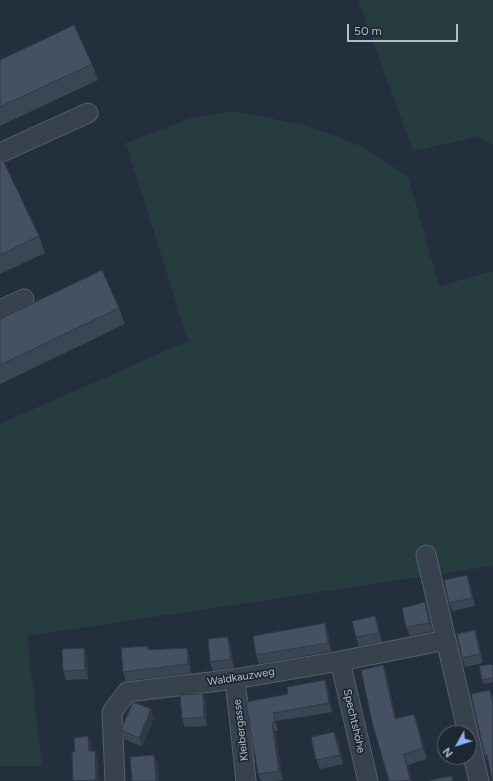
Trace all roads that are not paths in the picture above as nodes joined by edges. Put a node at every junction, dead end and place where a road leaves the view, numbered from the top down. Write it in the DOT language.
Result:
graph roads {
  1 [pos="88,113"];
  2 [pos="0,153"];
  3 [pos="24,299"];
  4 [pos="0,310"];
  5 [pos="426,554"];
  6 [pos="446,640"];
  7 [pos="340,661"];
  8 [pos="234,680"];
  9 [pos="466,725"];
  10 [pos="475,765"];
  11 [pos="115,781"];
  12 [pos="246,781"];
  13 [pos="368,781"];
  14 [pos="479,781"];
  1 -- 2 [label="street"];
  3 -- 4 [label="street"];
  5 -- 6 [label="street"];
  6 -- 7 [label="street, Waldkauzweg"];
  6 -- 9 [label="street"];
  7 -- 8 [label="street, Waldkauzweg"];
  7 -- 13 [label="street, Spechtshöhe"];
  8 -- 11 [label="street, Waldkauzweg"];
  8 -- 12 [label="street, Kleibergasse"];
  10 -- 14 [label="street"];
}
